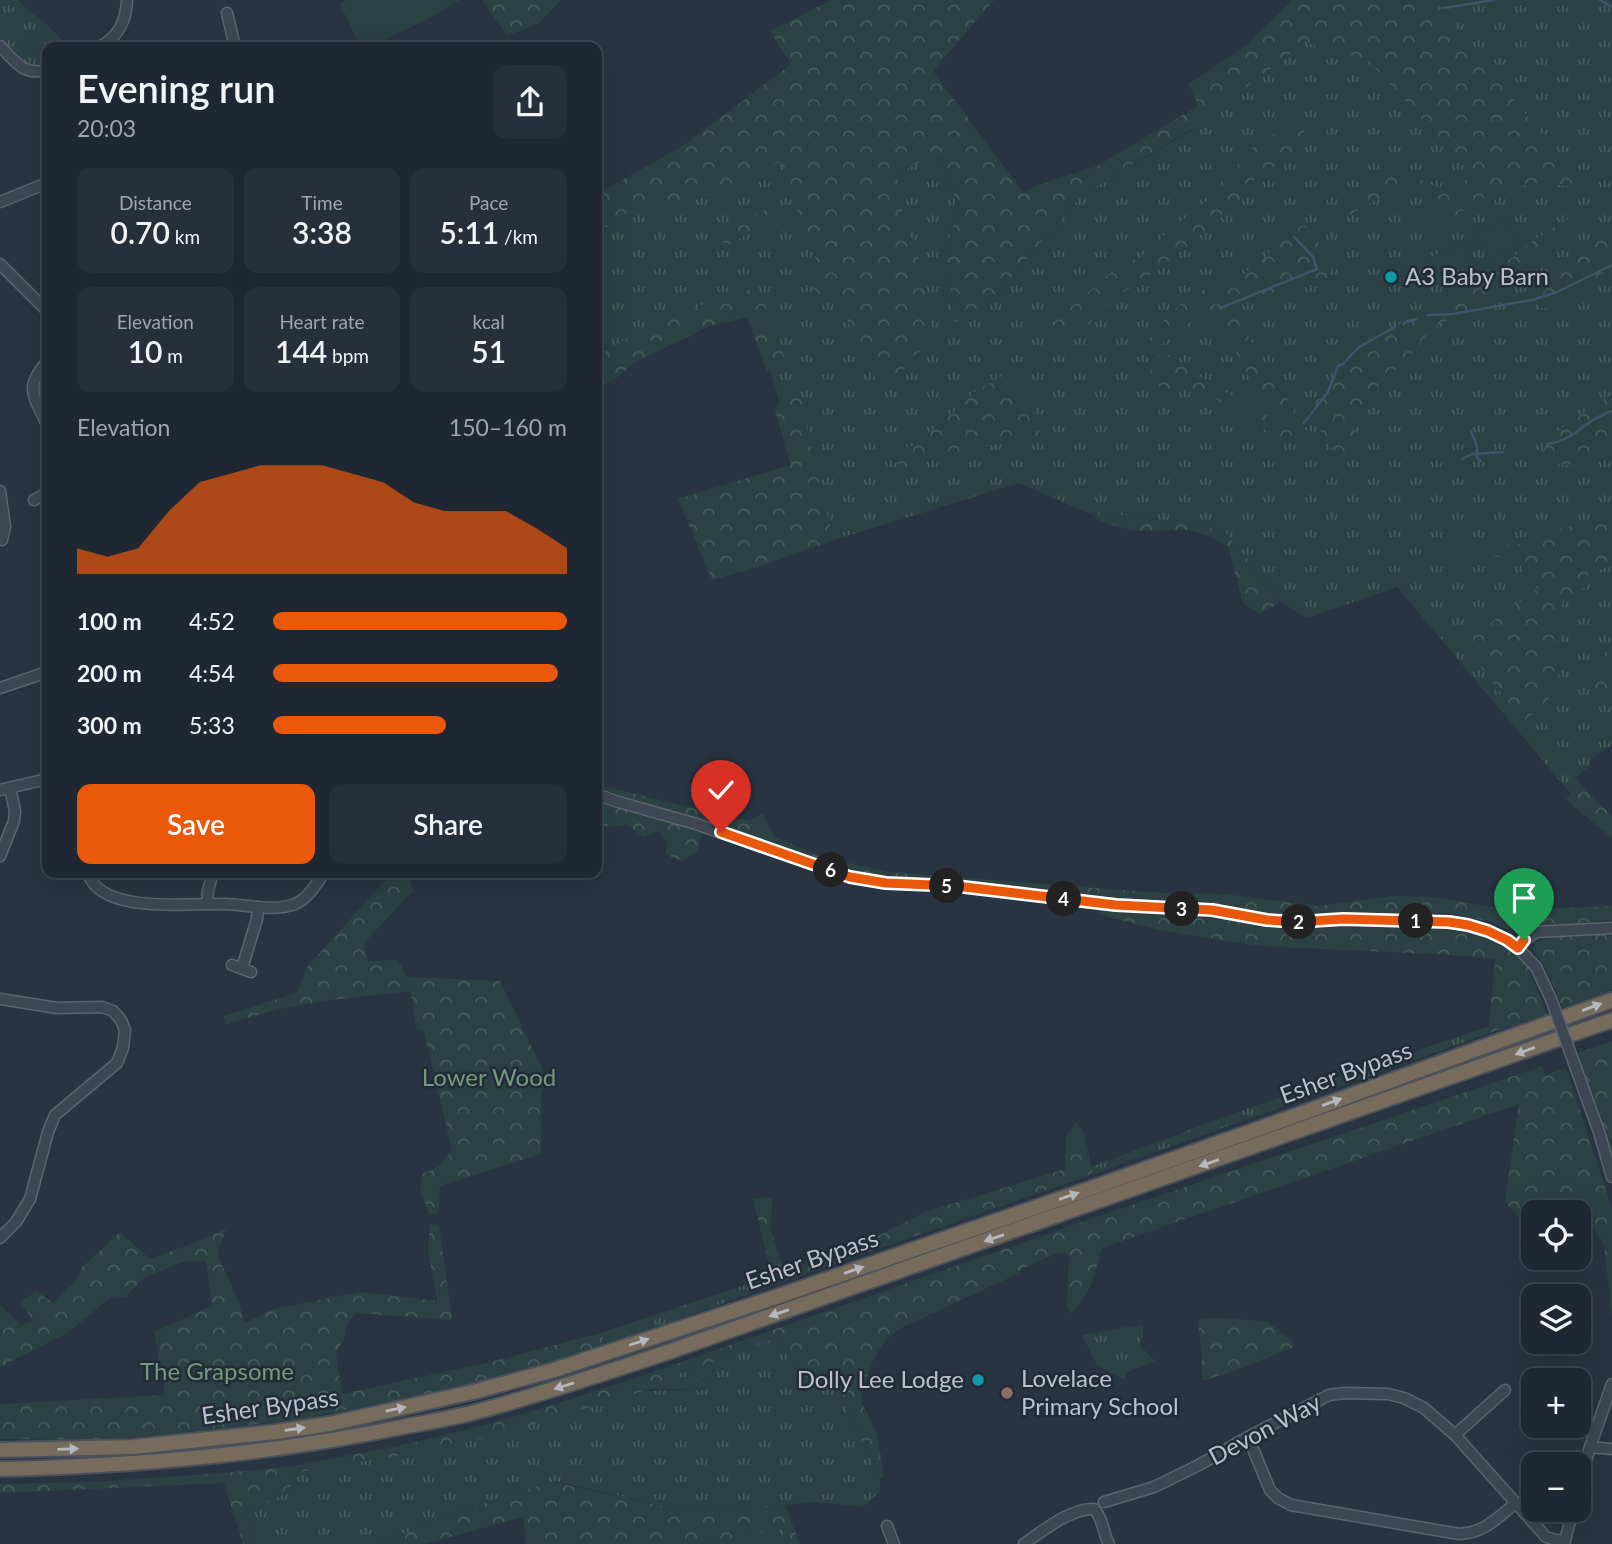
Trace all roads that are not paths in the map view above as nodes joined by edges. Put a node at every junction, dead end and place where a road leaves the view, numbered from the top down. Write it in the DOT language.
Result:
graph roads {
  1 [pos="127,0"];
  2 [pos="227,13"];
  3 [pos="230,26"];
  4 [pos="219,29"];
  5 [pos="107,42"];
  6 [pos="234,42"];
  7 [pos="0,47"];
  8 [pos="42,71"];
  9 [pos="42,185"];
  10 [pos="0,202"];
  11 [pos="0,264"];
  12 [pos="42,306"];
  13 [pos="42,367"];
  14 [pos="42,415"];
  15 [pos="0,491"];
  16 [pos="42,496"];
  17 [pos="34,500"];
  18 [pos="2,540"];
  19 [pos="42,674"];
  20 [pos="0,688"];
  21 [pos="42,780"];
  22 [pos="5,789"];
  23 [pos="602,796"];
  24 [pos="0,856"];
  25 [pos="90,878"];
  26 [pos="212,878"];
  27 [pos="320,878"];
  28 [pos="207,904"];
  29 [pos="258,906"];
  30 [pos="1612,928"];
  31 [pos="1518,948"];
  32 [pos="242,968"];
  33 [pos="0,999"];
  34 [pos="1612,1000"];
  35 [pos="1612,1020"];
  36 [pos="1612,1177"];
  37 [pos="0,1238"];
  38 [pos="1612,1384"];
  39 [pos="1505,1390"];
  40 [pos="1455,1435"];
  41 [pos="1248,1437"];
  42 [pos="1590,1447"];
  43 [pos="1612,1449"];
  44 [pos="0,1450"];
  45 [pos="1589,1452"];
  46 [pos="0,1469"];
  47 [pos="1104,1502"];
  48 [pos="1516,1503"];
  49 [pos="1570,1522"];
  50 [pos="887,1526"];
  51 [pos="1565,1542"];
  52 [pos="894,1544"];
  53 [pos="1024,1544"];
  54 [pos="1109,1544"];
  1 -- 5 [label="street"];
  2 -- 3 [label="street"];
  3 -- 4 [label="street"];
  3 -- 6 [label="street"];
  7 -- 8 [label="street"];
  9 -- 10 [label="street"];
  11 -- 12 [label="street"];
  13 -- 14 [label="street"];
  15 -- 18 [label="street"];
  16 -- 17 [label="street"];
  19 -- 20 [label="street"];
  21 -- 22 [label="street"];
  22 -- 24 [label="street"];
  23 -- 31 [label="street"];
  25 -- 28 [label="street"];
  26 -- 28 [label="street"];
  27 -- 29 [label="street"];
  28 -- 29 [label="street"];
  29 -- 32 [label="street"];
  30 -- 31 [label="street"];
  31 -- 36 [label="street, bridge"];
  33 -- 37 [label="street"];
  44 -- 34 [label="highway, Esher Bypass, one-way"];
  35 -- 46 [label="highway, Esher Bypass, one-way"];
  38 -- 42 [label="street"];
  39 -- 40 [label="street"];
  40 -- 41 [label="street, Devon Way"];
  40 -- 48 [label="street, Devon Way"];
  41 -- 47 [label="street, Devon Way"];
  41 -- 48 [label="street"];
  42 -- 43 [label="street"];
  42 -- 45 [label="street"];
  48 -- 51 [label="street, Devon Way"];
  49 -- 51 [label="street"];
  50 -- 52 [label="street"];
  53 -- 54 [label="street"];
}
